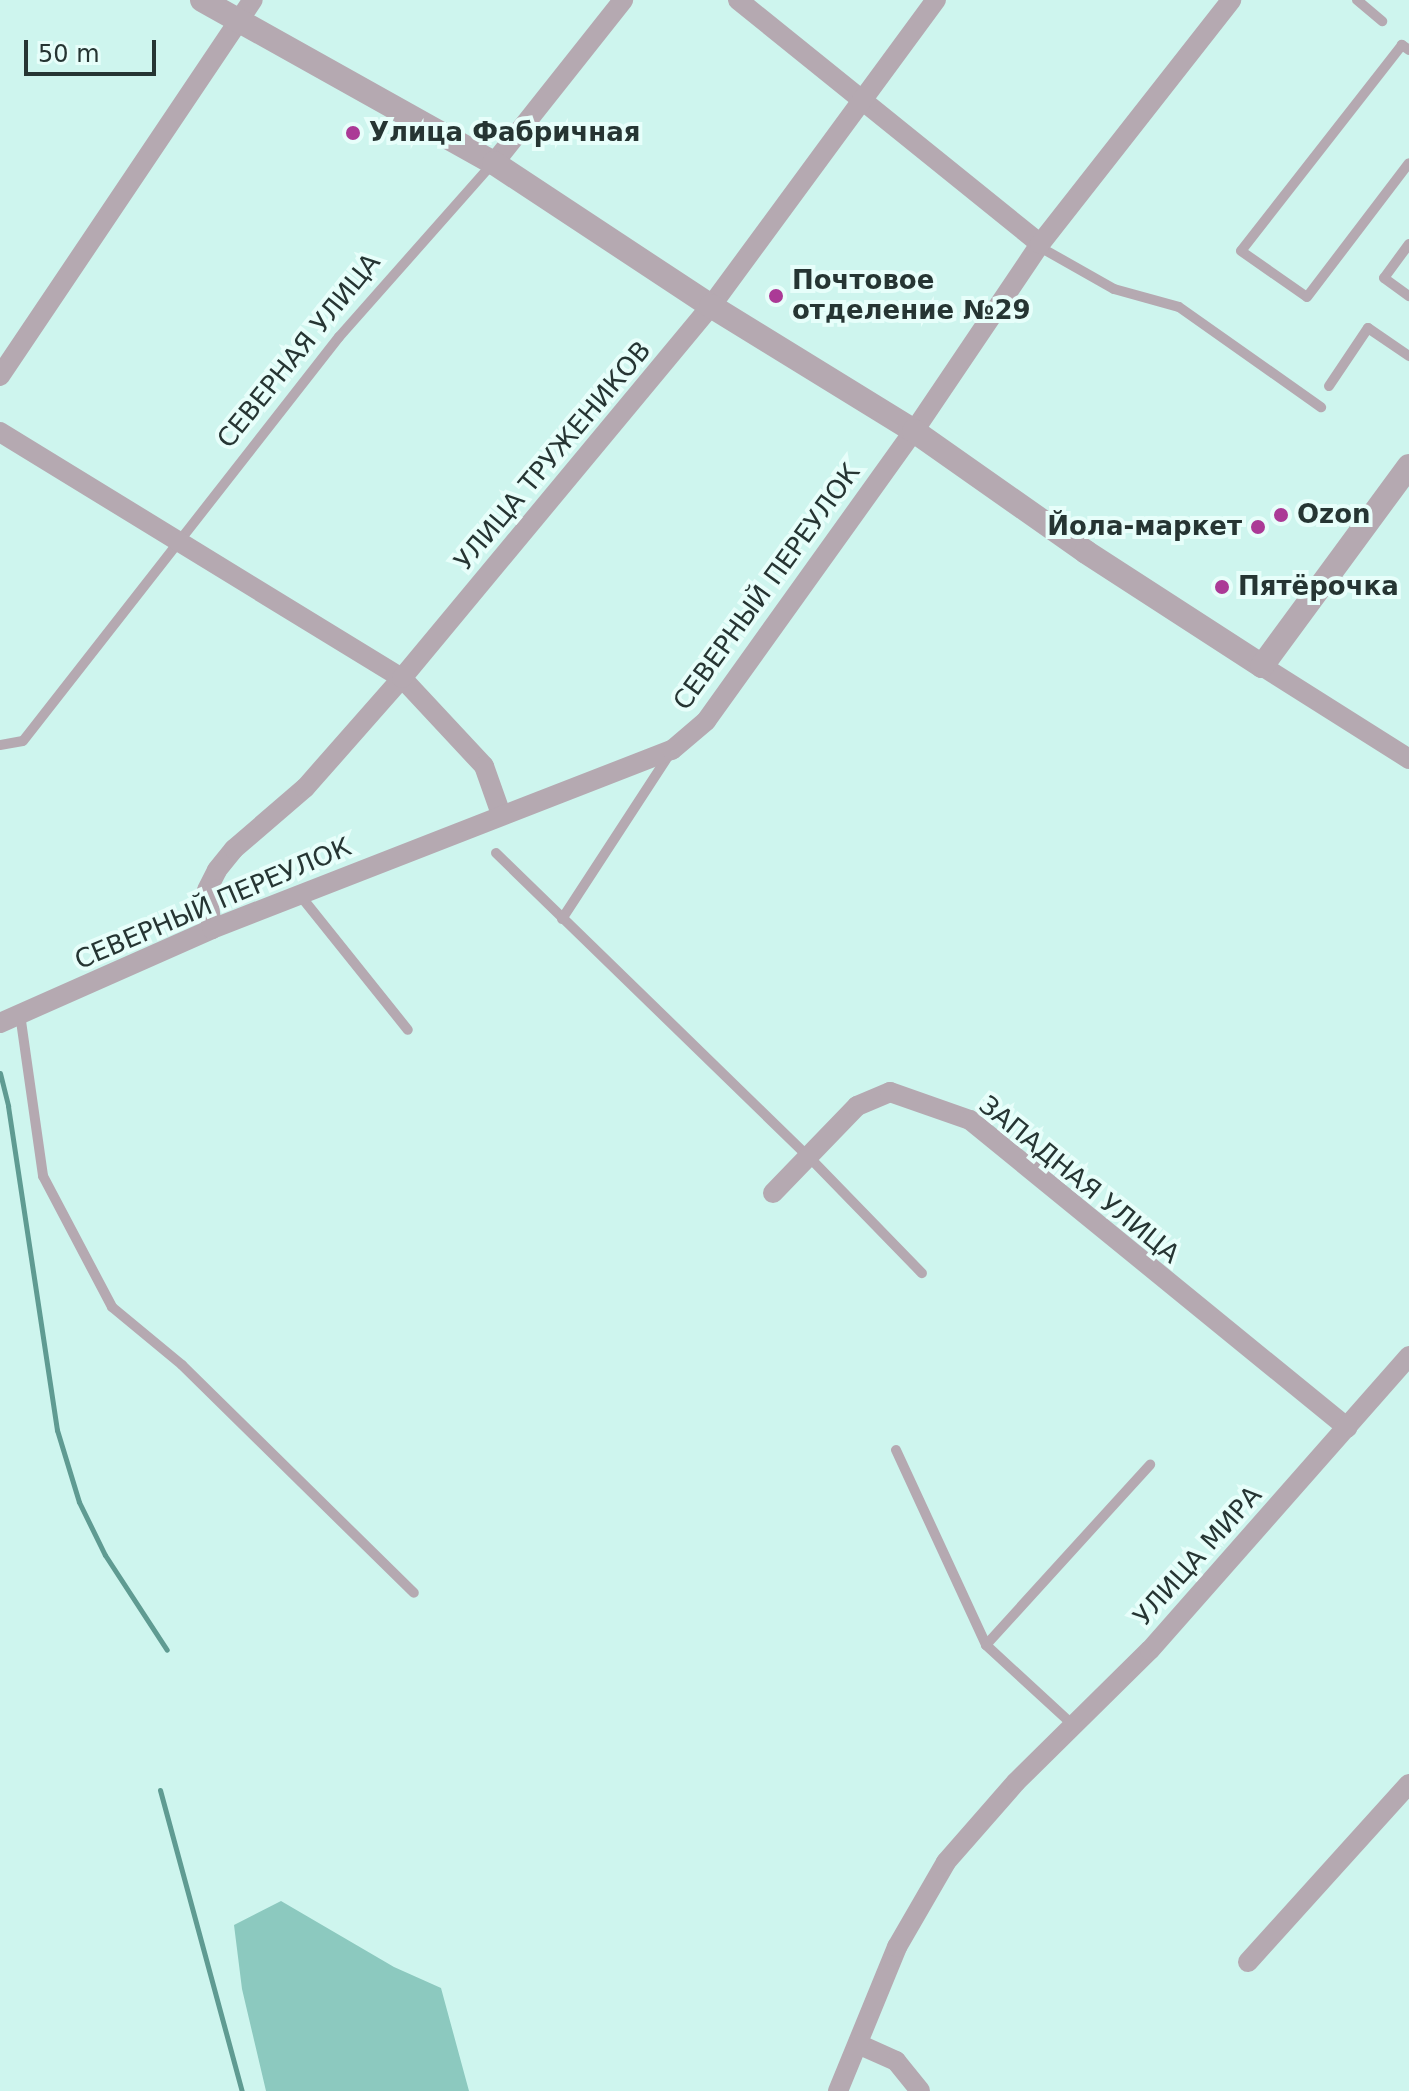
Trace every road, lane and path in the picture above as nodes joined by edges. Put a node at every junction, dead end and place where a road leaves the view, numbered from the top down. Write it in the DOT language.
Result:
graph roads {
  1 [pos="202,0"];
  2 [pos="253,0"];
  3 [pos="623,0"];
  4 [pos="738,0"];
  5 [pos="936,0"];
  6 [pos="1231,0"];
  7 [pos="1357,0"];
  8 [pos="240,21"];
  9 [pos="1382,21"];
  10 [pos="1409,50"];
  11 [pos="863,100"];
  12 [pos="494,163"];
  13 [pos="1409,163"];
  14 [pos="1409,244"];
  15 [pos="1039,245"];
  16 [pos="1409,296"];
  17 [pos="711,306"];
  18 [pos="1409,356"];
  19 [pos="0,376"];
  20 [pos="1329,386"];
  21 [pos="1321,407"];
  22 [pos="914,431"];
  23 [pos="0,432"];
  24 [pos="1408,468"];
  25 [pos="181,541"];
  26 [pos="1262,666"];
  27 [pos="402,678"];
  28 [pos="0,745"];
  29 [pos="672,750"];
  30 [pos="1409,759"];
  31 [pos="501,814"];
  32 [pos="496,853"];
  33 [pos="299,894"];
  34 [pos="562,919"];
  35 [pos="212,929"];
  36 [pos="20,1014"];
  37 [pos="0,1023"];
  38 [pos="408,1030"];
  39 [pos="809,1157"];
  40 [pos="773,1193"];
  41 [pos="922,1273"];
  42 [pos="1409,1356"];
  43 [pos="1347,1428"];
  44 [pos="896,1450"];
  45 [pos="1150,1465"];
  46 [pos="414,1593"];
  47 [pos="986,1645"];
  48 [pos="1073,1725"];
  49 [pos="1409,1784"];
  50 [pos="1248,1962"];
  51 [pos="858,2044"];
  52 [pos="838,2091"];
  53 [pos="920,2091"];
  1 -- 8 [label="street"];
  2 -- 8 [label="street"];
  3 -- 12 [label="street, СЕВЕРНАЯ УЛИЦА"];
  4 -- 11 [label="street"];
  5 -- 11 [label="street, УЛИЦА ТРУЖЕНИКОВ"];
  6 -- 15 [label="street, СЕВЕРНЫЙ ПЕРЕУЛОК"];
  7 -- 9 [label="lane"];
  8 -- 12 [label="street"];
  8 -- 19 [label="street"];
  10 -- 13 [label="lane"];
  11 -- 15 [label="street"];
  11 -- 17 [label="street, УЛИЦА ТРУЖЕНИКОВ"];
  12 -- 17 [label="street"];
  12 -- 25 [label="lane, СЕВЕРНАЯ УЛИЦА"];
  14 -- 16 [label="lane"];
  15 -- 21 [label="lane"];
  15 -- 22 [label="street, СЕВЕРНЫЙ ПЕРЕУЛОК"];
  17 -- 22 [label="street"];
  17 -- 27 [label="street, УЛИЦА ТРУЖЕНИКОВ"];
  18 -- 20 [label="lane"];
  22 -- 26 [label="street"];
  22 -- 29 [label="street, СЕВЕРНЫЙ ПЕРЕУЛОК"];
  23 -- 25 [label="street"];
  24 -- 26 [label="street"];
  25 -- 27 [label="street"];
  25 -- 28 [label="lane, СЕВЕРНАЯ УЛИЦА"];
  26 -- 30 [label="street"];
  27 -- 31 [label="street"];
  27 -- 35 [label="street, УЛИЦА ТРУЖЕНИКОВ"];
  29 -- 31 [label="street, СЕВЕРНЫЙ ПЕРЕУЛОК"];
  29 -- 34 [label="lane"];
  31 -- 33 [label="street, СЕВЕРНЫЙ ПЕРЕУЛОК"];
  32 -- 34 [label="lane"];
  33 -- 35 [label="street, СЕВЕРНЫЙ ПЕРЕУЛОК"];
  33 -- 38 [label="lane"];
  34 -- 39 [label="lane"];
  35 -- 36 [label="street, СЕВЕРНЫЙ ПЕРЕУЛОК"];
  36 -- 37 [label="street, СЕВЕРНЫЙ ПЕРЕУЛОК"];
  36 -- 46 [label="lane"];
  39 -- 40 [label="street, ЗАПАДНАЯ УЛИЦА"];
  39 -- 41 [label="lane"];
  39 -- 43 [label="street, ЗАПАДНАЯ УЛИЦА"];
  42 -- 43 [label="street, УЛИЦА МИРА"];
  43 -- 48 [label="street, УЛИЦА МИРА"];
  44 -- 47 [label="lane"];
  45 -- 47 [label="lane"];
  47 -- 48 [label="lane"];
  48 -- 51 [label="street, УЛИЦА МИРА"];
  49 -- 50 [label="street"];
  51 -- 52 [label="street, УЛИЦА МИРА"];
  51 -- 53 [label="street"];
}
